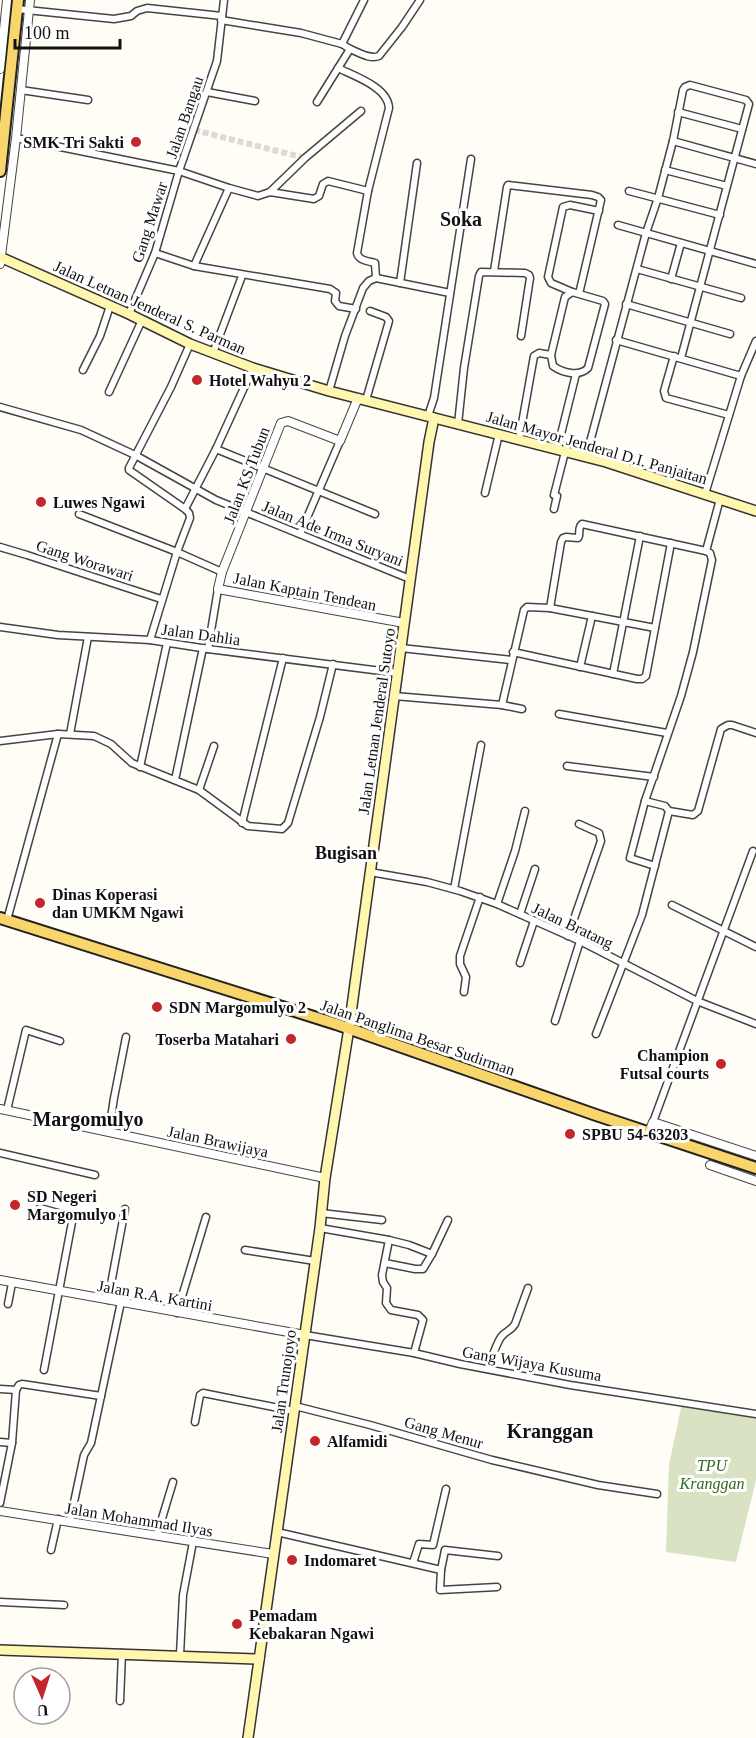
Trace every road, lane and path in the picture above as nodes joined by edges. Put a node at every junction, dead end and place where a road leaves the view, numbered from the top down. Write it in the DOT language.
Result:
graph roads {
  1 [pos="7,0"];
  2 [pos="30,0"];
  3 [pos="224,0"];
  4 [pos="364,0"];
  5 [pos="420,0"];
  6 [pos="21,6"];
  7 [pos="221,18"];
  8 [pos="342,44"];
  9 [pos="350,49"];
  10 [pos="338,68"];
  11 [pos="0,69"];
  12 [pos="21,90"];
  13 [pos="207,92"];
  14 [pos="88,100"];
  15 [pos="255,101"];
  16 [pos="317,102"];
  17 [pos="361,111"];
  18 [pos="678,112"];
  19 [pos="3,122"];
  20 [pos="742,129"];
  21 [pos="5,136"];
  22 [pos="16,138"];
  23 [pos="673,141"];
  24 [pos="734,157"];
  25 [pos="471,159"];
  26 [pos="417,163"];
  27 [pos="756,164"];
  28 [pos="665,170"];
  29 [pos="0,171"];
  30 [pos="179,171"];
  31 [pos="727,186"];
  32 [pos="229,188"];
  33 [pos="368,191"];
  34 [pos="629,191"];
  35 [pos="270,192"];
  36 [pos="658,198"];
  37 [pos="599,211"];
  38 [pos="720,215"];
  39 [pos="618,225"];
  40 [pos="646,233"];
  41 [pos="681,243"];
  42 [pos="710,252"];
  43 [pos="155,253"];
  44 [pos="0,257"];
  45 [pos="0,264"];
  46 [pos="756,264"];
  47 [pos="194,266"];
  48 [pos="637,269"];
  49 [pos="494,271"];
  50 [pos="242,276"];
  51 [pos="376,278"];
  52 [pos="671,279"];
  53 [pos="400,283"];
  54 [pos="700,287"];
  55 [pos="572,292"];
  56 [pos="450,293"];
  57 [pos="579,294"];
  58 [pos="741,298"];
  59 [pos="626,304"];
  60 [pos="110,306"];
  61 [pos="356,309"];
  62 [pos="370,311"];
  63 [pos="129,314"];
  64 [pos="142,320"];
  65 [pos="691,322"];
  66 [pos="730,334"];
  67 [pos="521,336"];
  68 [pos="616,340"];
  69 [pos="756,341"];
  70 [pos="190,344"];
  71 [pos="213,353"];
  72 [pos="551,355"];
  73 [pos="678,357"];
  74 [pos="253,368"];
  75 [pos="83,370"];
  76 [pos="576,374"];
  77 [pos="741,376"];
  78 [pos="329,391"];
  79 [pos="109,392"];
  80 [pos="362,399"];
  81 [pos="0,407"];
  82 [pos="729,416"];
  83 [pos="431,417"];
  84 [pos="458,424"];
  85 [pos="499,434"];
  86 [pos="519,440"];
  87 [pos="340,441"];
  88 [pos="216,449"];
  89 [pos="561,451"];
  90 [pos="135,455"];
  91 [pos="586,457"];
  92 [pos="262,468"];
  93 [pos="195,489"];
  94 [pos="319,490"];
  95 [pos="484,493"];
  96 [pos="705,494"];
  97 [pos="720,499"];
  98 [pos="185,509"];
  99 [pos="554,509"];
  100 [pos="756,511"];
  101 [pos="246,512"];
  102 [pos="79,514"];
  103 [pos="375,514"];
  104 [pos="300,534"];
  105 [pos="640,536"];
  106 [pos="671,543"];
  107 [pos="0,547"];
  108 [pos="706,551"];
  109 [pos="177,552"];
  110 [pos="222,572"];
  111 [pos="410,579"];
  112 [pos="218,589"];
  113 [pos="161,599"];
  114 [pos="550,608"];
  115 [pos="592,616"];
  116 [pos="623,622"];
  117 [pos="404,623"];
  118 [pos="0,627"];
  119 [pos="655,628"];
  120 [pos="88,637"];
  121 [pos="150,640"];
  122 [pos="167,643"];
  123 [pos="401,648"];
  124 [pos="206,649"];
  125 [pos="513,652"];
  126 [pos="283,658"];
  127 [pos="511,660"];
  128 [pos="333,664"];
  129 [pos="580,667"];
  130 [pos="397,673"];
  131 [pos="613,674"];
  132 [pos="394,696"];
  133 [pos="502,705"];
  134 [pos="522,709"];
  135 [pos="559,714"];
  136 [pos="667,733"];
  137 [pos="756,733"];
  138 [pos="58,734"];
  139 [pos="70,734"];
  140 [pos="0,741"];
  141 [pos="481,745"];
  142 [pos="214,746"];
  143 [pos="140,766"];
  144 [pos="567,766"];
  145 [pos="654,777"];
  146 [pos="175,780"];
  147 [pos="199,790"];
  148 [pos="645,801"];
  149 [pos="525,811"];
  150 [pos="669,811"];
  151 [pos="242,823"];
  152 [pos="579,824"];
  153 [pos="753,851"];
  154 [pos="655,866"];
  155 [pos="535,870"];
  156 [pos="370,872"];
  157 [pos="454,889"];
  158 [pos="480,897"];
  159 [pos="497,904"];
  160 [pos="672,905"];
  161 [pos="520,914"];
  162 [pos="3,919"];
  163 [pos="534,921"];
  164 [pos="723,930"];
  165 [pos="568,936"];
  166 [pos="580,941"];
  167 [pos="756,947"];
  168 [pos="520,963"];
  169 [pos="624,964"];
  170 [pos="464,992"];
  171 [pos="697,1001"];
  172 [pos="555,1021"];
  173 [pos="755,1021"];
  174 [pos="349,1029"];
  175 [pos="596,1034"];
  176 [pos="126,1037"];
  177 [pos="60,1041"];
  178 [pos="406,1044"];
  179 [pos="396,1057"];
  180 [pos="471,1071"];
  181 [pos="531,1079"];
  182 [pos="466,1082"];
  183 [pos="550,1086"];
  184 [pos="527,1090"];
  185 [pos="551,1099"];
  186 [pos="4,1110"];
  187 [pos="552,1112"];
  188 [pos="603,1117"];
  189 [pos="651,1127"];
  190 [pos="599,1128"];
  191 [pos="109,1131"];
  192 [pos="698,1142"];
  193 [pos="0,1153"];
  194 [pos="756,1156"];
  195 [pos="710,1165"];
  196 [pos="756,1168"];
  197 [pos="95,1175"];
  198 [pos="325,1178"];
  199 [pos="756,1181"];
  200 [pos="40,1208"];
  201 [pos="125,1209"];
  202 [pos="321,1214"];
  203 [pos="206,1217"];
  204 [pos="382,1220"];
  205 [pos="448,1220"];
  206 [pos="320,1228"];
  207 [pos="389,1240"];
  208 [pos="245,1250"];
  209 [pos="432,1254"];
  210 [pos="315,1261"];
  211 [pos="385,1263"];
  212 [pos="0,1280"];
  213 [pos="12,1282"];
  214 [pos="528,1288"];
  215 [pos="57,1291"];
  216 [pos="108,1300"];
  217 [pos="121,1302"];
  218 [pos="8,1304"];
  219 [pos="177,1313"];
  220 [pos="305,1335"];
  221 [pos="414,1353"];
  222 [pos="488,1369"];
  223 [pos="44,1370"];
  224 [pos="0,1389"];
  225 [pos="16,1390"];
  226 [pos="100,1396"];
  227 [pos="295,1408"];
  228 [pos="756,1414"];
  229 [pos="195,1422"];
  230 [pos="0,1442"];
  231 [pos="12,1443"];
  232 [pos="173,1482"];
  233 [pos="446,1489"];
  234 [pos="657,1494"];
  235 [pos="0,1503"];
  236 [pos="0,1511"];
  237 [pos="58,1519"];
  238 [pos="70,1521"];
  239 [pos="277,1532"];
  240 [pos="157,1535"];
  241 [pos="193,1542"];
  242 [pos="51,1550"];
  243 [pos="273,1554"];
  244 [pos="498,1556"];
  245 [pos="413,1563"];
  246 [pos="441,1570"];
  247 [pos="497,1587"];
  248 [pos="0,1602"];
  249 [pos="64,1605"];
  250 [pos="0,1650"];
  251 [pos="122,1653"];
  252 [pos="180,1655"];
  253 [pos="259,1659"];
  254 [pos="120,1701"];
  255 [pos="248,1738"];
  1 -- 11 [label="street"];
  2 -- 6 [label="street"];
  3 -- 7 [label="street, Jalan Bangau"];
  4 -- 8 [label="street"];
  5 -- 9 [label="street"];
  6 -- 7 [label="street"];
  6 -- 12 [label="street"];
  6 -- 19 [label="main road"];
  7 -- 8 [label="street"];
  7 -- 13 [label="street, Jalan Bangau"];
  8 -- 9 [label="street"];
  9 -- 10 [label="street"];
  10 -- 16 [label="street"];
  10 -- 33 [label="street"];
  12 -- 14 [label="street"];
  12 -- 22 [label="street"];
  13 -- 15 [label="street"];
  13 -- 30 [label="street, Jalan Bangau"];
  17 -- 35 [label="street"];
  18 -- 20 [label="street"];
  18 -- 20 [label="street"];
  18 -- 23 [label="street"];
  19 -- 21 [label="main road"];
  20 -- 24 [label="street"];
  21 -- 22 [label="street"];
  21 -- 29 [label="main road"];
  22 -- 30 [label="street"];
  22 -- 44 [label="street"];
  23 -- 24 [label="street"];
  23 -- 28 [label="street"];
  24 -- 27 [label="street"];
  24 -- 31 [label="street"];
  25 -- 56 [label="street"];
  26 -- 53 [label="street"];
  28 -- 31 [label="street"];
  28 -- 36 [label="street"];
  30 -- 32 [label="street"];
  30 -- 43 [label="street, Gang Mawar"];
  31 -- 38 [label="street"];
  32 -- 35 [label="street"];
  32 -- 47 [label="street"];
  33 -- 35 [label="street"];
  33 -- 51 [label="street"];
  34 -- 36 [label="street"];
  36 -- 38 [label="street"];
  36 -- 40 [label="street"];
  37 -- 49 [label="street"];
  37 -- 55 [label="street"];
  37 -- 57 [label="street"];
  38 -- 42 [label="street"];
  39 -- 40 [label="street"];
  40 -- 41 [label="street"];
  40 -- 48 [label="street"];
  41 -- 42 [label="street"];
  41 -- 52 [label="street"];
  42 -- 46 [label="street"];
  42 -- 54 [label="street"];
  43 -- 47 [label="street"];
  43 -- 63 [label="street, Gang Mawar"];
  44 -- 45 [label="street"];
  44 -- 60 [label="main road, Jalan Letnan Jenderal S. Parman"];
  47 -- 50 [label="street"];
  48 -- 52 [label="street"];
  48 -- 59 [label="street"];
  49 -- 67 [label="street"];
  49 -- 84 [label="street"];
  50 -- 61 [label="street"];
  50 -- 71 [label="street"];
  51 -- 53 [label="street"];
  51 -- 61 [label="street"];
  52 -- 54 [label="street"];
  53 -- 56 [label="street"];
  54 -- 58 [label="street"];
  54 -- 65 [label="street"];
  55 -- 57 [label="street"];
  55 -- 72 [label="street"];
  56 -- 83 [label="street"];
  57 -- 76 [label="street"];
  59 -- 65 [label="street"];
  59 -- 68 [label="street"];
  60 -- 63 [label="main road, Jalan Letnan Jenderal S. Parman"];
  60 -- 75 [label="street"];
  61 -- 78 [label="street"];
  62 -- 80 [label="street"];
  63 -- 64 [label="main road, Jalan Letnan Jenderal S. Parman"];
  64 -- 70 [label="main road, Jalan Letnan Jenderal S. Parman"];
  64 -- 79 [label="street"];
  65 -- 66 [label="street"];
  65 -- 73 [label="street"];
  68 -- 73 [label="street"];
  68 -- 91 [label="street"];
  69 -- 77 [label="street"];
  70 -- 71 [label="main road, Jalan Letnan Jenderal S. Parman"];
  70 -- 90 [label="street"];
  71 -- 74 [label="main road, Jalan Letnan Jenderal S. Parman"];
  72 -- 76 [label="street"];
  72 -- 86 [label="street"];
  73 -- 77 [label="street"];
  73 -- 82 [label="street"];
  74 -- 78 [label="main road, Jalan Letnan Jenderal S. Parman"];
  74 -- 88 [label="street"];
  76 -- 89 [label="street"];
  77 -- 82 [label="street"];
  78 -- 80 [label="main road, Jalan Letnan Jenderal S. Parman"];
  80 -- 83 [label="main road, Jalan Letnan Jenderal S. Parman"];
  80 -- 87 [label="street"];
  81 -- 90 [label="street, Jalan Ade Irma Suryani"];
  82 -- 96 [label="street"];
  83 -- 84 [label="main road, Jalan Mayor Jenderal D.I. Panjaitan"];
  83 -- 111 [label="main road, Jalan Letnan Jenderal Sutoyo"];
  84 -- 85 [label="main road, Jalan Mayor Jenderal D.I. Panjaitan"];
  85 -- 86 [label="main road, Jalan Mayor Jenderal D.I. Panjaitan"];
  85 -- 95 [label="street"];
  86 -- 89 [label="main road, Jalan Mayor Jenderal D.I. Panjaitan"];
  87 -- 92 [label="street, Jalan KS Tubun"];
  87 -- 94 [label="street"];
  88 -- 92 [label="street"];
  88 -- 93 [label="street"];
  89 -- 91 [label="main road, Jalan Mayor Jenderal D.I. Panjaitan"];
  89 -- 99 [label="street"];
  90 -- 93 [label="street, Jalan Ade Irma Suryani"];
  90 -- 98 [label="street"];
  91 -- 96 [label="main road, Jalan Mayor Jenderal D.I. Panjaitan"];
  92 -- 94 [label="street"];
  92 -- 101 [label="street, Jalan KS Tubun"];
  93 -- 98 [label="street"];
  93 -- 101 [label="street, Jalan Ade Irma Suryani"];
  94 -- 103 [label="street"];
  94 -- 104 [label="street"];
  96 -- 97 [label="main road, Jalan Mayor Jenderal D.I. Panjaitan"];
  97 -- 100 [label="main road, Jalan Mayor Jenderal D.I. Panjaitan"];
  97 -- 108 [label="street"];
  98 -- 109 [label="street"];
  101 -- 104 [label="street, Jalan Ade Irma Suryani"];
  101 -- 110 [label="street, Jalan KS Tubun"];
  102 -- 109 [label="street"];
  104 -- 111 [label="street, Jalan Ade Irma Suryani"];
  105 -- 106 [label="street"];
  105 -- 114 [label="street"];
  105 -- 116 [label="street"];
  106 -- 108 [label="street"];
  106 -- 119 [label="street"];
  107 -- 113 [label="street, Gang Worawari"];
  108 -- 136 [label="street"];
  109 -- 110 [label="street"];
  109 -- 113 [label="street"];
  110 -- 112 [label="street, Jalan Kaptain Tendean"];
  111 -- 117 [label="main road, Jalan Letnan Jenderal Sutoyo"];
  112 -- 117 [label="street, Jalan Kaptain Tendean"];
  112 -- 124 [label="street"];
  113 -- 121 [label="street"];
  114 -- 115 [label="street"];
  114 -- 125 [label="street"];
  115 -- 116 [label="street"];
  115 -- 129 [label="street"];
  116 -- 119 [label="street"];
  116 -- 131 [label="street"];
  117 -- 123 [label="main road, Jalan Letnan Jenderal Sutoyo"];
  118 -- 120 [label="street, Jalan Dahlia"];
  119 -- 131 [label="street"];
  120 -- 121 [label="street, Jalan Dahlia"];
  120 -- 139 [label="street"];
  121 -- 122 [label="street, Jalan Dahlia"];
  122 -- 124 [label="street, Jalan Dahlia"];
  122 -- 143 [label="street"];
  123 -- 127 [label="street"];
  123 -- 130 [label="main road, Jalan Letnan Jenderal Sutoyo"];
  124 -- 126 [label="street, Jalan Dahlia"];
  124 -- 146 [label="street"];
  125 -- 127 [label="street"];
  125 -- 129 [label="street"];
  126 -- 128 [label="street, Jalan Dahlia"];
  126 -- 151 [label="street"];
  127 -- 133 [label="street"];
  128 -- 130 [label="street, Jalan Dahlia"];
  128 -- 151 [label="street"];
  129 -- 131 [label="street"];
  130 -- 132 [label="main road, Jalan Letnan Jenderal Sutoyo"];
  132 -- 133 [label="street"];
  132 -- 156 [label="main road, Jalan Letnan Jenderal Sutoyo"];
  133 -- 134 [label="street"];
  135 -- 136 [label="street"];
  136 -- 145 [label="street"];
  137 -- 150 [label="street"];
  138 -- 139 [label="street"];
  138 -- 140 [label="street"];
  138 -- 162 [label="street"];
  139 -- 143 [label="street"];
  141 -- 157 [label="street"];
  142 -- 147 [label="street"];
  143 -- 146 [label="street"];
  144 -- 145 [label="street"];
  145 -- 148 [label="street"];
  146 -- 147 [label="street"];
  147 -- 151 [label="street"];
  148 -- 150 [label="street"];
  148 -- 154 [label="street"];
  149 -- 159 [label="street"];
  150 -- 154 [label="street"];
  152 -- 165 [label="street"];
  153 -- 164 [label="street"];
  154 -- 169 [label="street"];
  155 -- 161 [label="street"];
  156 -- 157 [label="street, Jalan Bratang"];
  156 -- 174 [label="main road, Jalan Letnan Jenderal Sutoyo"];
  157 -- 158 [label="street, Jalan Bratang"];
  158 -- 159 [label="street, Jalan Bratang"];
  158 -- 170 [label="street"];
  159 -- 161 [label="street, Jalan Bratang"];
  160 -- 164 [label="street"];
  161 -- 163 [label="street, Jalan Bratang"];
  162 -- 174 [label="main road, Jalan Panglima Besar Sudirman"];
  163 -- 165 [label="street, Jalan Bratang"];
  163 -- 168 [label="street"];
  164 -- 167 [label="street"];
  164 -- 171 [label="street"];
  165 -- 166 [label="street, Jalan Bratang"];
  166 -- 169 [label="street, Jalan Bratang"];
  166 -- 172 [label="street"];
  169 -- 171 [label="street, Jalan Bratang"];
  169 -- 175 [label="street"];
  171 -- 173 [label="street, Jalan Bratang"];
  171 -- 189 [label="street"];
  174 -- 178 [label="main road, Jalan Panglima Besar Sudirman"];
  174 -- 198 [label="main road, Jalan Trunojoyo"];
  176 -- 191 [label="street"];
  177 -- 186 [label="street"];
  178 -- 179 [label="main road"];
  178 -- 180 [label="main road, Jalan Panglima Besar Sudirman"];
  180 -- 182 [label="main road"];
  180 -- 184 [label="main road, Jalan Panglima Besar Sudirman"];
  181 -- 184 [label="main road"];
  183 -- 185 [label="main road"];
  184 -- 185 [label="main road, Jalan Panglima Besar Sudirman"];
  185 -- 187 [label="main road"];
  185 -- 188 [label="main road, Jalan Panglima Besar Sudirman"];
  186 -- 191 [label="street, Jalan Brawijaya"];
  188 -- 189 [label="main road, Jalan Panglima Besar Sudirman"];
  188 -- 190 [label="main road"];
  189 -- 192 [label="main road, Jalan Panglima Besar Sudirman"];
  191 -- 198 [label="street, Jalan Brawijaya"];
  192 -- 194 [label="street"];
  192 -- 196 [label="main road, Jalan Panglima Besar Sudirman"];
  193 -- 197 [label="street"];
  195 -- 199 [label="street"];
  198 -- 202 [label="main road, Jalan Trunojoyo"];
  200 -- 215 [label="street"];
  201 -- 216 [label="street"];
  202 -- 204 [label="street"];
  202 -- 206 [label="main road, Jalan Trunojoyo"];
  203 -- 219 [label="street"];
  205 -- 209 [label="street"];
  206 -- 207 [label="street"];
  206 -- 210 [label="main road, Jalan Trunojoyo"];
  207 -- 209 [label="street"];
  207 -- 211 [label="street"];
  208 -- 210 [label="street"];
  209 -- 211 [label="street"];
  210 -- 220 [label="main road, Jalan Trunojoyo"];
  211 -- 221 [label="street"];
  212 -- 213 [label="street, Jalan R.A. Kartini"];
  213 -- 215 [label="street, Jalan R.A. Kartini"];
  213 -- 218 [label="street"];
  214 -- 222 [label="street"];
  215 -- 216 [label="street, Jalan R.A. Kartini"];
  215 -- 223 [label="street"];
  216 -- 217 [label="street, Jalan R.A. Kartini"];
  217 -- 219 [label="street, Jalan R.A. Kartini"];
  217 -- 226 [label="street"];
  219 -- 220 [label="street, Jalan R.A. Kartini"];
  220 -- 221 [label="street, Gang Wijaya Kusuma"];
  220 -- 227 [label="main road, Jalan Trunojoyo"];
  221 -- 222 [label="street, Gang Wijaya Kusuma"];
  222 -- 228 [label="street, Gang Wijaya Kusuma"];
  224 -- 225 [label="street"];
  225 -- 226 [label="street"];
  225 -- 231 [label="street"];
  226 -- 238 [label="street"];
  227 -- 229 [label="street, Gang Menur"];
  227 -- 234 [label="street, Gang Menur"];
  227 -- 239 [label="main road, Jalan Trunojoyo"];
  230 -- 231 [label="street"];
  231 -- 235 [label="street"];
  232 -- 240 [label="street"];
  233 -- 245 [label="street"];
  236 -- 237 [label="street, Jalan Mohammad Ilyas"];
  237 -- 238 [label="street, Jalan Mohammad Ilyas"];
  237 -- 242 [label="street"];
  238 -- 240 [label="street, Jalan Mohammad Ilyas"];
  239 -- 243 [label="main road, Jalan Trunojoyo"];
  239 -- 245 [label="street"];
  240 -- 241 [label="street, Jalan Mohammad Ilyas"];
  241 -- 243 [label="street, Jalan Mohammad Ilyas"];
  241 -- 252 [label="street"];
  243 -- 253 [label="main road, Jalan Trunojoyo"];
  244 -- 246 [label="street"];
  245 -- 246 [label="street"];
  246 -- 247 [label="street"];
  248 -- 249 [label="street"];
  250 -- 251 [label="main road"];
  251 -- 252 [label="main road"];
  251 -- 254 [label="street"];
  252 -- 253 [label="main road"];
  253 -- 255 [label="main road, Jalan Trunojoyo"];
}
